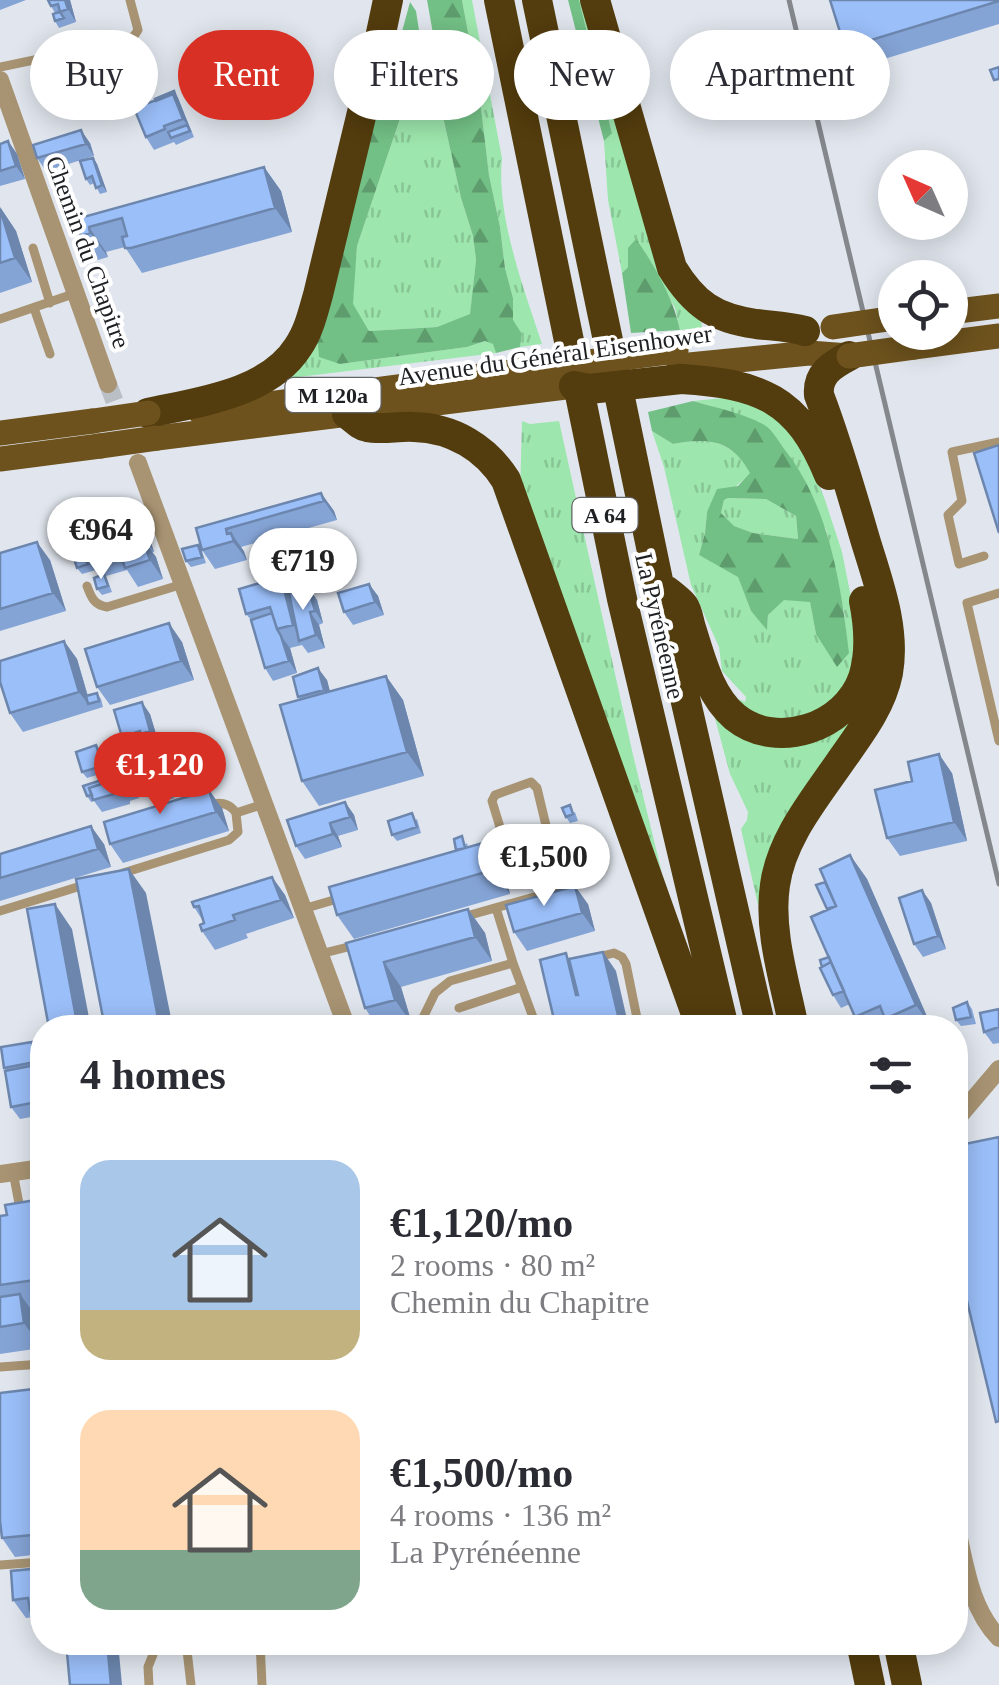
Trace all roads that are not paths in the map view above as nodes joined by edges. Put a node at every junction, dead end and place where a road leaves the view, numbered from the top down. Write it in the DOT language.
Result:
graph roads {
  1 [pos="130,0"];
  2 [pos="388,0"];
  3 [pos="499,0"];
  4 [pos="537,0"];
  5 [pos="595,0"];
  6 [pos="0,67"];
  7 [pos="0,80"];
  8 [pos="6,116"];
  9 [pos="33,248"];
  10 [pos="76,293"];
  11 [pos="50,303"];
  12 [pos="999,306"];
  13 [pos="34,308"];
  14 [pos="968,310"];
  15 [pos="0,319"];
  16 [pos="878,320"];
  17 [pos="819,329"];
  18 [pos="999,336"];
  19 [pos="50,354"];
  20 [pos="849,356"];
  21 [pos="679,365"];
  22 [pos="521,382"];
  23 [pos="108,384"];
  24 [pos="574,386"];
  25 [pos="347,414"];
  26 [pos="152,426"];
  27 [pos="0,433"];
  28 [pos="96,433"];
  29 [pos="999,442"];
  30 [pos="0,459"];
  31 [pos="138,463"];
  32 [pos="984,556"];
  33 [pos="183,584"];
  34 [pos="659,584"];
  35 [pos="87,586"];
  36 [pos="999,593"];
  37 [pos="999,741"];
  38 [pos="264,804"];
  39 [pos="199,808"];
  40 [pos="236,813"];
  41 [pos="574,831"];
  42 [pos="549,838"];
  43 [pos="507,850"];
  44 [pos="550,855"];
  45 [pos="470,861"];
  46 [pos="114,876"];
  47 [pos="95,881"];
  48 [pos="359,893"];
  49 [pos="496,908"];
  50 [pos="303,909"];
  51 [pos="0,911"];
  52 [pos="461,917"];
  53 [pos="373,940"];
  54 [pos="320,954"];
  55 [pos="584,960"];
  56 [pos="513,963"];
  57 [pos="522,988"];
  58 [pos="459,1008"];
  59 [pos="342,1015"];
  60 [pos="425,1015"];
  61 [pos="532,1015"];
  62 [pos="636,1015"];
  63 [pos="696,1015"];
  64 [pos="721,1015"];
  65 [pos="759,1015"];
  66 [pos="791,1015"];
  67 [pos="999,1068"];
  68 [pos="968,1105"];
  69 [pos="6,1173"];
  70 [pos="21,1217"];
  71 [pos="30,1365"];
  72 [pos="0,1367"];
  73 [pos="30,1563"];
  74 [pos="0,1565"];
  75 [pos="968,1572"];
  76 [pos="999,1638"];
  77 [pos="153,1655"];
  78 [pos="188,1655"];
  79 [pos="261,1655"];
  80 [pos="864,1655"];
  81 [pos="901,1655"];
  82 [pos="149,1685"];
  83 [pos="191,1685"];
  84 [pos="262,1685"];
  85 [pos="870,1685"];
  86 [pos="907,1685"];
  1 -- 6 [label="lane"];
  2 -- 26 [label="highway"];
  3 -- 64 [label="highway, La Pyrénéenne / A 64"];
  4 -- 34 [label="highway, La Pyrénéenne / A 64"];
  5 -- 17 [label="highway"];
  7 -- 8 [label="street, Chemin du Chapitre"];
  8 -- 10 [label="street, Chemin du Chapitre"];
  9 -- 11 [label="lane"];
  10 -- 11 [label="lane"];
  10 -- 23 [label="street, Chemin du Chapitre"];
  11 -- 13 [label="lane"];
  12 -- 14 [label="main road"];
  13 -- 15 [label="lane"];
  13 -- 19 [label="lane"];
  16 -- 17 [label="main road, Avenue du Général Eisenhower / M 120a, bridge"];
  17 -- 21 [label="main road, Avenue du Général Eisenhower / M 120a"];
  18 -- 20 [label="main road, Avenue du Général Eisenhower / M 120a, bridge"];
  20 -- 21 [label="main road, Avenue du Général Eisenhower / M 120a"];
  20 -- 66 [label="highway"];
  21 -- 22 [label="main road, Avenue du Général Eisenhower / M 120a, bridge"];
  21 -- 24 [label="highway, bridge"];
  21 -- 34 [label="highway"];
  22 -- 24 [label="main road, Avenue du Général Eisenhower / M 120a"];
  22 -- 25 [label="main road, Avenue du Général Eisenhower / M 120a"];
  22 -- 26 [label="main road, Avenue du Général Eisenhower / M 120a"];
  25 -- 26 [label="main road, Avenue du Général Eisenhower / M 120a"];
  25 -- 63 [label="highway"];
  26 -- 28 [label="main road, Avenue du Général Eisenhower / M 120a, bridge"];
  27 -- 28 [label="main road, Avenue du Général Eisenhower / M 120a"];
  28 -- 30 [label="main road, Avenue du Général Eisenhower / M 120a"];
  29 -- 32 [label="lane"];
  31 -- 33 [label="street"];
  33 -- 35 [label="lane"];
  33 -- 38 [label="street"];
  34 -- 65 [label="highway, La Pyrénéenne / A 64"];
  36 -- 37 [label="lane"];
  38 -- 40 [label="lane"];
  38 -- 50 [label="street"];
  39 -- 40 [label="lane"];
  40 -- 46 [label="lane"];
  41 -- 42 [label="lane"];
  42 -- 43 [label="lane"];
  42 -- 43 [label="lane"];
  43 -- 45 [label="lane"];
  44 -- 49 [label="lane"];
  47 -- 51 [label="lane"];
  48 -- 50 [label="lane"];
  49 -- 52 [label="lane"];
  49 -- 56 [label="lane"];
  50 -- 54 [label="street"];
  53 -- 54 [label="lane"];
  54 -- 59 [label="street"];
  55 -- 62 [label="lane"];
  56 -- 57 [label="lane"];
  56 -- 60 [label="lane"];
  57 -- 58 [label="lane"];
  57 -- 61 [label="lane"];
  67 -- 68 [label="street"];
  69 -- 70 [label="lane"];
  71 -- 72 [label="lane"];
  73 -- 74 [label="lane"];
  75 -- 76 [label="street"];
  77 -- 82 [label="lane"];
  78 -- 83 [label="lane"];
  79 -- 84 [label="lane"];
  80 -- 85 [label="highway"];
  81 -- 86 [label="highway"];
}
